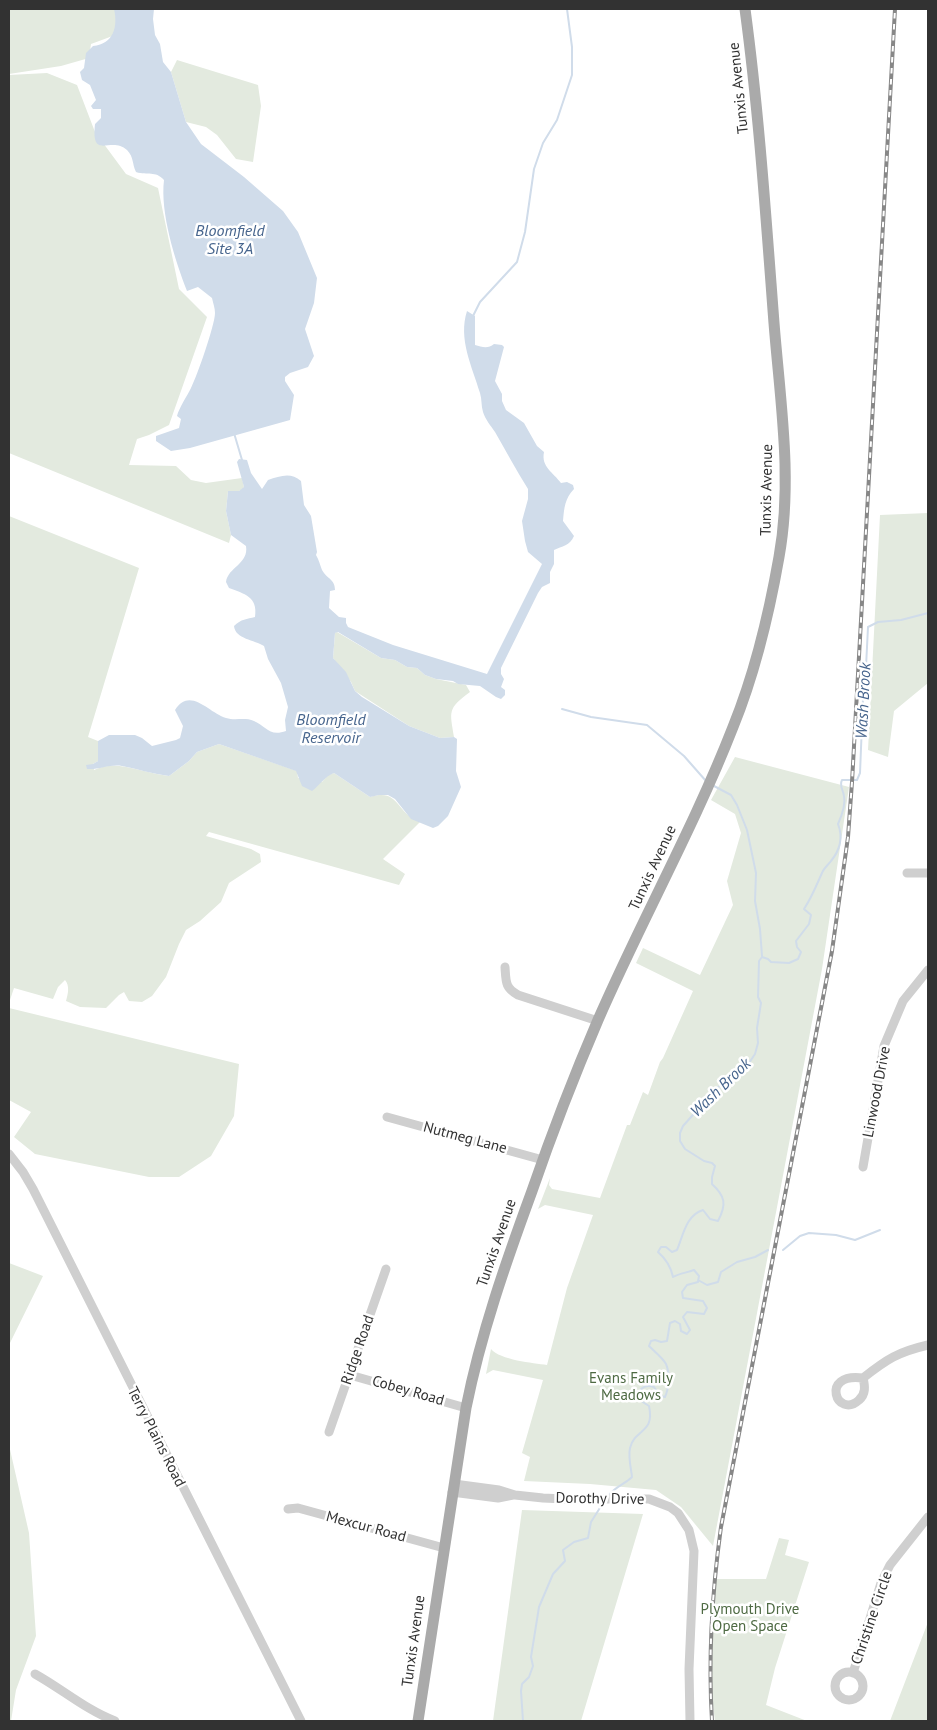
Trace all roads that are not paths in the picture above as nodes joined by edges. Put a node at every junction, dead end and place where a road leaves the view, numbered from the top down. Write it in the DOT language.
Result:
graph roads {
  1 [pos="745,9"];
  2 [pos="907,873"];
  3 [pos="928,873"];
  4 [pos="505,967"];
  5 [pos="928,970"];
  6 [pos="598,1021"];
  7 [pos="387,1117"];
  8 [pos="9,1154"];
  9 [pos="543,1160"];
  10 [pos="863,1167"];
  11 [pos="386,1269"];
  12 [pos="928,1345"];
  13 [pos="350,1374"];
  14 [pos="863,1378"];
  15 [pos="466,1408"];
  16 [pos="329,1432"];
  17 [pos="453,1488"];
  18 [pos="288,1509"];
  19 [pos="928,1517"];
  20 [pos="444,1548"];
  21 [pos="853,1673"];
  22 [pos="35,1674"];
  23 [pos="115,1721"];
  24 [pos="301,1721"];
  25 [pos="418,1721"];
  26 [pos="690,1721"];
  1 -- 6 [label="main road, Tunxis Avenue"];
  2 -- 3 [label="street"];
  4 -- 6 [label="street"];
  5 -- 10 [label="street, Linwood Drive"];
  6 -- 9 [label="main road, Tunxis Avenue"];
  7 -- 9 [label="street, Nutmeg Lane"];
  8 -- 24 [label="street, Terry Plains Road"];
  9 -- 15 [label="main road, Tunxis Avenue"];
  11 -- 13 [label="street, Ridge Road"];
  12 -- 14 [label="street"];
  13 -- 15 [label="street, Cobey Road"];
  13 -- 16 [label="street, Ridge Road"];
  15 -- 17 [label="main road, Tunxis Avenue"];
  17 -- 20 [label="main road, Tunxis Avenue"];
  17 -- 26 [label="street, Dorothy Drive"];
  18 -- 20 [label="street, Mexcur Road"];
  19 -- 21 [label="street, Christine Circle"];
  20 -- 25 [label="main road, Tunxis Avenue"];
  22 -- 23 [label="street"];
}
